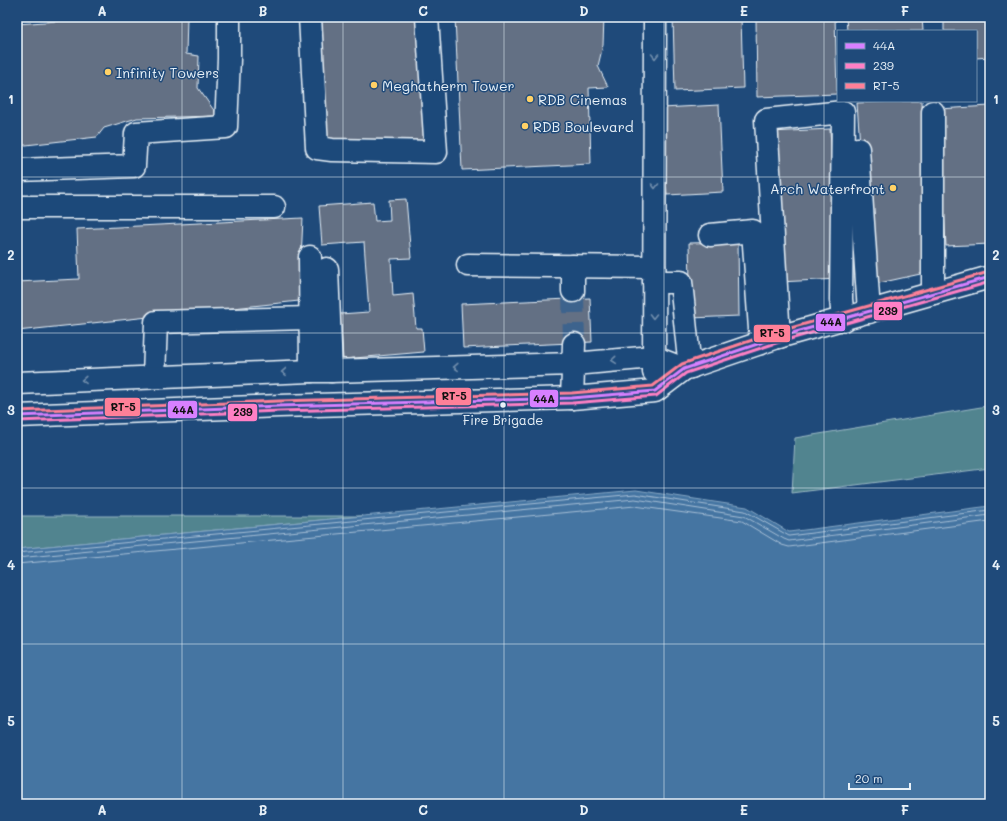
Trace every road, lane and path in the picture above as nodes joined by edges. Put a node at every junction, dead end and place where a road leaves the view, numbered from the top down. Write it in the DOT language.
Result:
graph roads {
  1 [pos="229,17"];
  2 [pos="310,17"];
  3 [pos="427,17"];
  4 [pos="655,17"];
  5 [pos="933,112"];
  6 [pos="858,149"];
  7 [pos="17,170"];
  8 [pos="17,207"];
  9 [pos="274,208"];
  10 [pos="710,235"];
  11 [pos="468,265"];
  12 [pos="573,266"];
  13 [pos="654,274"];
  14 [pos="990,277"];
  15 [pos="573,291"];
  16 [pos="933,293"];
  17 [pos="870,312"];
  18 [pos="311,318"];
  19 [pos="843,320"];
  20 [pos="770,340"];
  21 [pos="574,354"];
  22 [pos="653,357"];
  23 [pos="477,366"];
  24 [pos="687,368"];
  25 [pos="356,370"];
  26 [pos="321,371"];
  27 [pos="154,377"];
  28 [pos="111,379"];
  29 [pos="17,383"];
  30 [pos="655,391"];
  31 [pos="572,398"];
  32 [pos="478,401"];
  33 [pos="356,404"];
  34 [pos="113,412"];
  35 [pos="17,416"];
  1 -- 7 [label="street"];
  2 -- 3 [label="street"];
  4 -- 13 [label="street, one-way"];
  5 -- 16 [label="street"];
  6 -- 17 [label="street"];
  8 -- 9 [label="street"];
  10 -- 20 [label="street"];
  11 -- 12 [label="street"];
  12 -- 13 [label="street"];
  12 -- 15 [label="street"];
  13 -- 22 [label="street, one-way"];
  13 -- 24 [label="street"];
  14 -- 16 [label="street"];
  16 -- 17 [label="street"];
  17 -- 19 [label="street"];
  18 -- 26 [label="street"];
  18 -- 26 [label="street"];
  18 -- 27 [label="street"];
  19 -- 20 [label="street"];
  19 -- 20 [label="street"];
  20 -- 24 [label="street"];
  22 -- 21 [label="street, one-way"];
  21 -- 23 [label="street"];
  21 -- 31 [label="street"];
  22 -- 24 [label="street"];
  22 -- 30 [label="street"];
  23 -- 25 [label="street, one-way"];
  23 -- 32 [label="street"];
  24 -- 30 [label="street"];
  25 -- 26 [label="street"];
  25 -- 33 [label="street"];
  26 -- 27 [label="street, one-way"];
  27 -- 28 [label="street"];
  28 -- 29 [label="street, one-way"];
  28 -- 34 [label="street"];
  30 -- 31 [label="street"];
  31 -- 32 [label="street"];
  32 -- 33 [label="street"];
  33 -- 34 [label="street"];
  34 -- 35 [label="street"];
}
